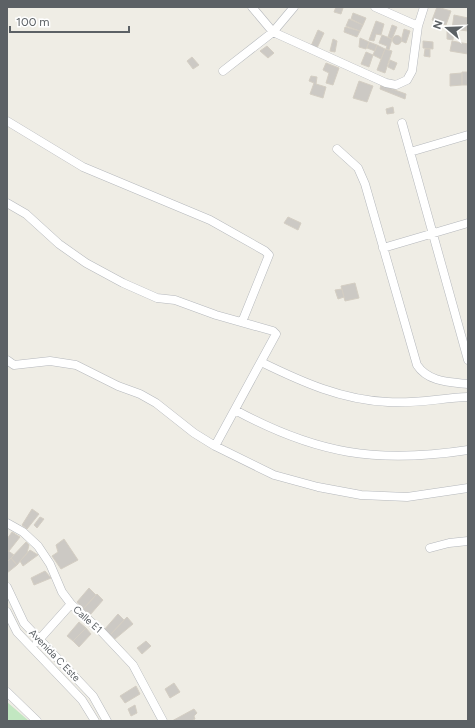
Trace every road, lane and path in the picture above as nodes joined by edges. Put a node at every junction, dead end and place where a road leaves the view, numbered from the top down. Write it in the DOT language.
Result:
graph roads {
  1 [pos="252,7"];
  2 [pos="294,7"];
  3 [pos="375,7"];
  4 [pos="424,7"];
  5 [pos="418,26"];
  6 [pos="273,32"];
  7 [pos="223,71"];
  8 [pos="7,120"];
  9 [pos="402,123"];
  10 [pos="468,134"];
  11 [pos="337,149"];
  12 [pos="410,152"];
  13 [pos="7,203"];
  14 [pos="468,223"];
  15 [pos="433,233"];
  16 [pos="383,248"];
  17 [pos="242,322"];
  18 [pos="7,360"];
  19 [pos="468,360"];
  20 [pos="260,362"];
  21 [pos="468,384"];
  22 [pos="468,397"];
  23 [pos="235,410"];
  24 [pos="215,446"];
  25 [pos="468,450"];
  26 [pos="468,488"];
  27 [pos="7,523"];
  28 [pos="468,541"];
  29 [pos="430,548"];
  30 [pos="7,587"];
  31 [pos="70,604"];
  32 [pos="7,612"];
  33 [pos="39,639"];
  34 [pos="31,648"];
  35 [pos="7,692"];
  36 [pos="37,721"];
  37 [pos="95,721"];
  38 [pos="106,721"];
  39 [pos="163,721"];
  1 -- 6 [label="street"];
  2 -- 6 [label="street"];
  3 -- 5 [label="street"];
  4 -- 5 [label="street"];
  5 -- 6 [label="street"];
  6 -- 7 [label="street"];
  8 -- 17 [label="street"];
  9 -- 12 [label="street"];
  10 -- 12 [label="street"];
  11 -- 16 [label="street"];
  12 -- 15 [label="street"];
  13 -- 17 [label="street"];
  14 -- 15 [label="street"];
  15 -- 16 [label="street"];
  15 -- 19 [label="street"];
  16 -- 21 [label="street"];
  17 -- 20 [label="street"];
  18 -- 24 [label="street"];
  20 -- 22 [label="street"];
  20 -- 23 [label="street"];
  23 -- 24 [label="street"];
  23 -- 25 [label="street"];
  24 -- 26 [label="street"];
  27 -- 31 [label="street, Calle E1"];
  28 -- 29 [label="street"];
  30 -- 33 [label="street, Avenida C Este"];
  31 -- 33 [label="street"];
  31 -- 39 [label="street, Calle E1"];
  32 -- 34 [label="street"];
  33 -- 34 [label="street"];
  33 -- 38 [label="street, Avenida C Este"];
  34 -- 37 [label="street"];
  35 -- 36 [label="street"];
}
